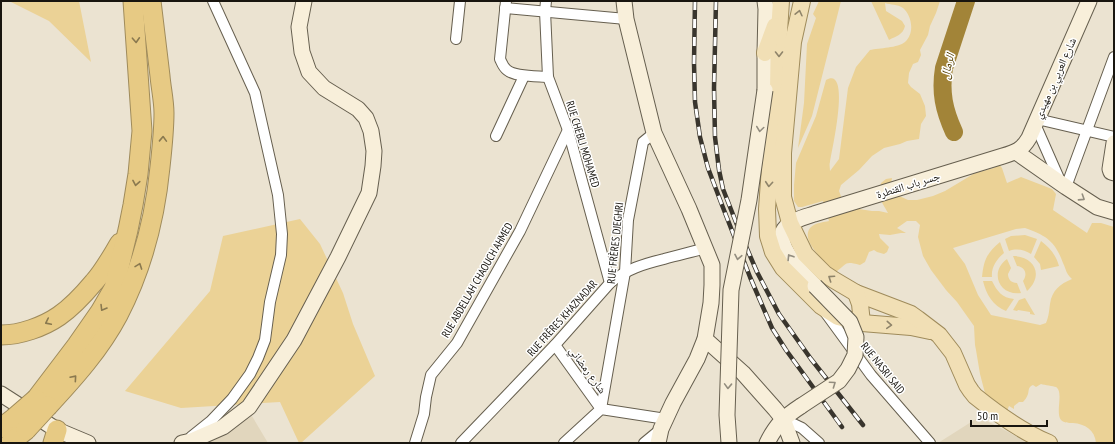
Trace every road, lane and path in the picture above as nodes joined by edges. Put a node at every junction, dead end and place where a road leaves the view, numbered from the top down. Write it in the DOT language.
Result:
graph roads {
  1 [pos="133,1"];
  2 [pos="151,1"];
  3 [pos="213,1"];
  4 [pos="304,1"];
  5 [pos="460,1"];
  6 [pos="624,1"];
  7 [pos="765,1"];
  8 [pos="802,1"];
  9 [pos="1089,1"];
  10 [pos="505,4"];
  11 [pos="545,6"];
  12 [pos="781,7"];
  13 [pos="626,19"];
  14 [pos="456,39"];
  15 [pos="765,53"];
  16 [pos="1114,57"];
  17 [pos="524,76"];
  18 [pos="548,77"];
  19 [pos="1036,122"];
  20 [pos="568,130"];
  21 [pos="1086,131"];
  22 [pos="654,133"];
  23 [pos="496,136"];
  24 [pos="1114,137"];
  25 [pos="1114,144"];
  26 [pos="1010,154"];
  27 [pos="1114,173"];
  28 [pos="1064,186"];
  29 [pos="1114,212"];
  30 [pos="790,223"];
  31 [pos="128,230"];
  32 [pos="706,248"];
  33 [pos="625,272"];
  34 [pos="610,283"];
  35 [pos="856,293"];
  36 [pos="821,306"];
  37 [pos="862,323"];
  38 [pos="1,335"];
  39 [pos="939,335"];
  40 [pos="705,339"];
  41 [pos="555,345"];
  42 [pos="42,402"];
  43 [pos="601,409"];
  44 [pos="9,412"];
  45 [pos="783,419"];
  46 [pos="662,431"];
  47 [pos="54,436"];
  48 [pos="1043,440"];
  49 [pos="10,443"];
  50 [pos="88,443"];
  51 [pos="183,443"];
  52 [pos="415,443"];
  53 [pos="461,443"];
  54 [pos="564,443"];
  55 [pos="644,443"];
  56 [pos="729,443"];
  57 [pos="767,443"];
  58 [pos="792,443"];
  59 [pos="819,443"];
  60 [pos="930,443"];
  1 -- 31 [label="highway, one-way"];
  42 -- 2 [label="highway, one-way"];
  3 -- 51 [label="street"];
  4 -- 51 [label="main road"];
  5 -- 14 [label="street"];
  6 -- 13 [label="main road"];
  7 -- 15 [label="main road"];
  30 -- 8 [label="main road, one-way"];
  9 -- 19 [label="main road, شارع العربي بن مهيدي"];
  10 -- 11 [label="street"];
  10 -- 17 [label="street"];
  11 -- 13 [label="street"];
  11 -- 18 [label="street, RUE CHEBLI MOHAMED"];
  12 -- 15 [label="main road"];
  12 -- 36 [label="main road, one-way"];
  13 -- 22 [label="main road"];
  15 -- 56 [label="main road, one-way, bridge"];
  16 -- 21 [label="street"];
  17 -- 18 [label="street"];
  17 -- 23 [label="street"];
  18 -- 20 [label="street, RUE CHEBLI MOHAMED"];
  19 -- 21 [label="street"];
  19 -- 26 [label="main road, شارع العربي بن مهيدي"];
  19 -- 28 [label="street"];
  20 -- 34 [label="street, RUE CHEBLI MOHAMED"];
  20 -- 52 [label="street, RUE ABDELLAH CHAOUCH AHMED"];
  21 -- 24 [label="street"];
  21 -- 28 [label="street"];
  22 -- 32 [label="main road"];
  22 -- 33 [label="street, RUE FRÈRES DJEGHRI"];
  25 -- 27 [label="main road"];
  26 -- 28 [label="main road"];
  26 -- 30 [label="main road, جسر باب القنطرة"];
  28 -- 29 [label="main road, one-way"];
  35 -- 30 [label="main road, one-way"];
  45 -- 30 [label="main road, one-way, bridge"];
  31 -- 38 [label="highway, one-way"];
  31 -- 42 [label="highway, one-way"];
  32 -- 33 [label="street, RUE FRÈRES KHAZNADAR"];
  32 -- 40 [label="main road"];
  33 -- 34 [label="street, RUE FRÈRES KHAZNADAR"];
  33 -- 43 [label="street, RUE FRÈRES DJEGHRI"];
  34 -- 41 [label="street, RUE FRÈRES KHAZNADAR"];
  35 -- 37 [label="main road"];
  35 -- 39 [label="main road"];
  36 -- 37 [label="main road"];
  36 -- 60 [label="street, RUE NASRI SAID"];
  37 -- 39 [label="main road, one-way"];
  39 -- 48 [label="main road"];
  40 -- 45 [label="main road"];
  40 -- 46 [label="main road"];
  41 -- 43 [label="street, شارع رمضاني"];
  41 -- 53 [label="street, RUE FRÈRES KHAZNADAR"];
  42 -- 44 [label="highway, bridge"];
  43 -- 46 [label="street"];
  43 -- 54 [label="street"];
  44 -- 47 [label="main road"];
  44 -- 49 [label="highway"];
  45 -- 57 [label="main road"];
  45 -- 58 [label="main road"];
  45 -- 59 [label="street"];
  46 -- 55 [label="street"];
  47 -- 50 [label="main road"];
}
